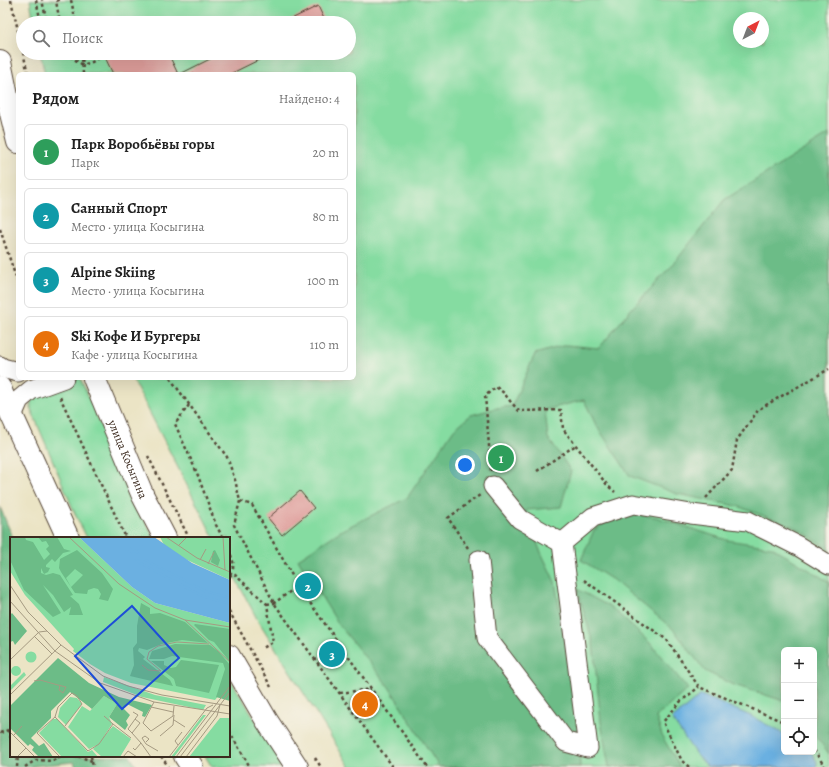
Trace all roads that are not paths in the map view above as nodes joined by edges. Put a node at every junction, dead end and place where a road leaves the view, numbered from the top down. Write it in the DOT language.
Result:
graph roads {
  1 [pos="0,62"];
  2 [pos="16,134"];
  3 [pos="0,366"];
  4 [pos="16,372"];
  5 [pos="58,380"];
  6 [pos="93,382"];
  7 [pos="0,388"];
  8 [pos="12,416"];
  9 [pos="493,486"];
  10 [pos="68,537"];
  11 [pos="164,537"];
  12 [pos="562,543"];
  13 [pos="478,560"];
  14 [pos="829,565"];
  15 [pos="230,658"];
  16 [pos="187,757"];
  17 [pos="305,761"];
  18 [pos="192,767"];
  1 -- 2 [label="main road"];
  3 -- 4 [label="street"];
  5 -- 8 [label="street"];
  6 -- 11 [label="main road, улица Косыгина"];
  7 -- 8 [label="main road"];
  8 -- 10 [label="main road"];
  9 -- 12 [label="street"];
  12 -- 13 [label="street"];
  12 -- 14 [label="street"];
  15 -- 17 [label="main road"];
  16 -- 18 [label="main road"];
}
